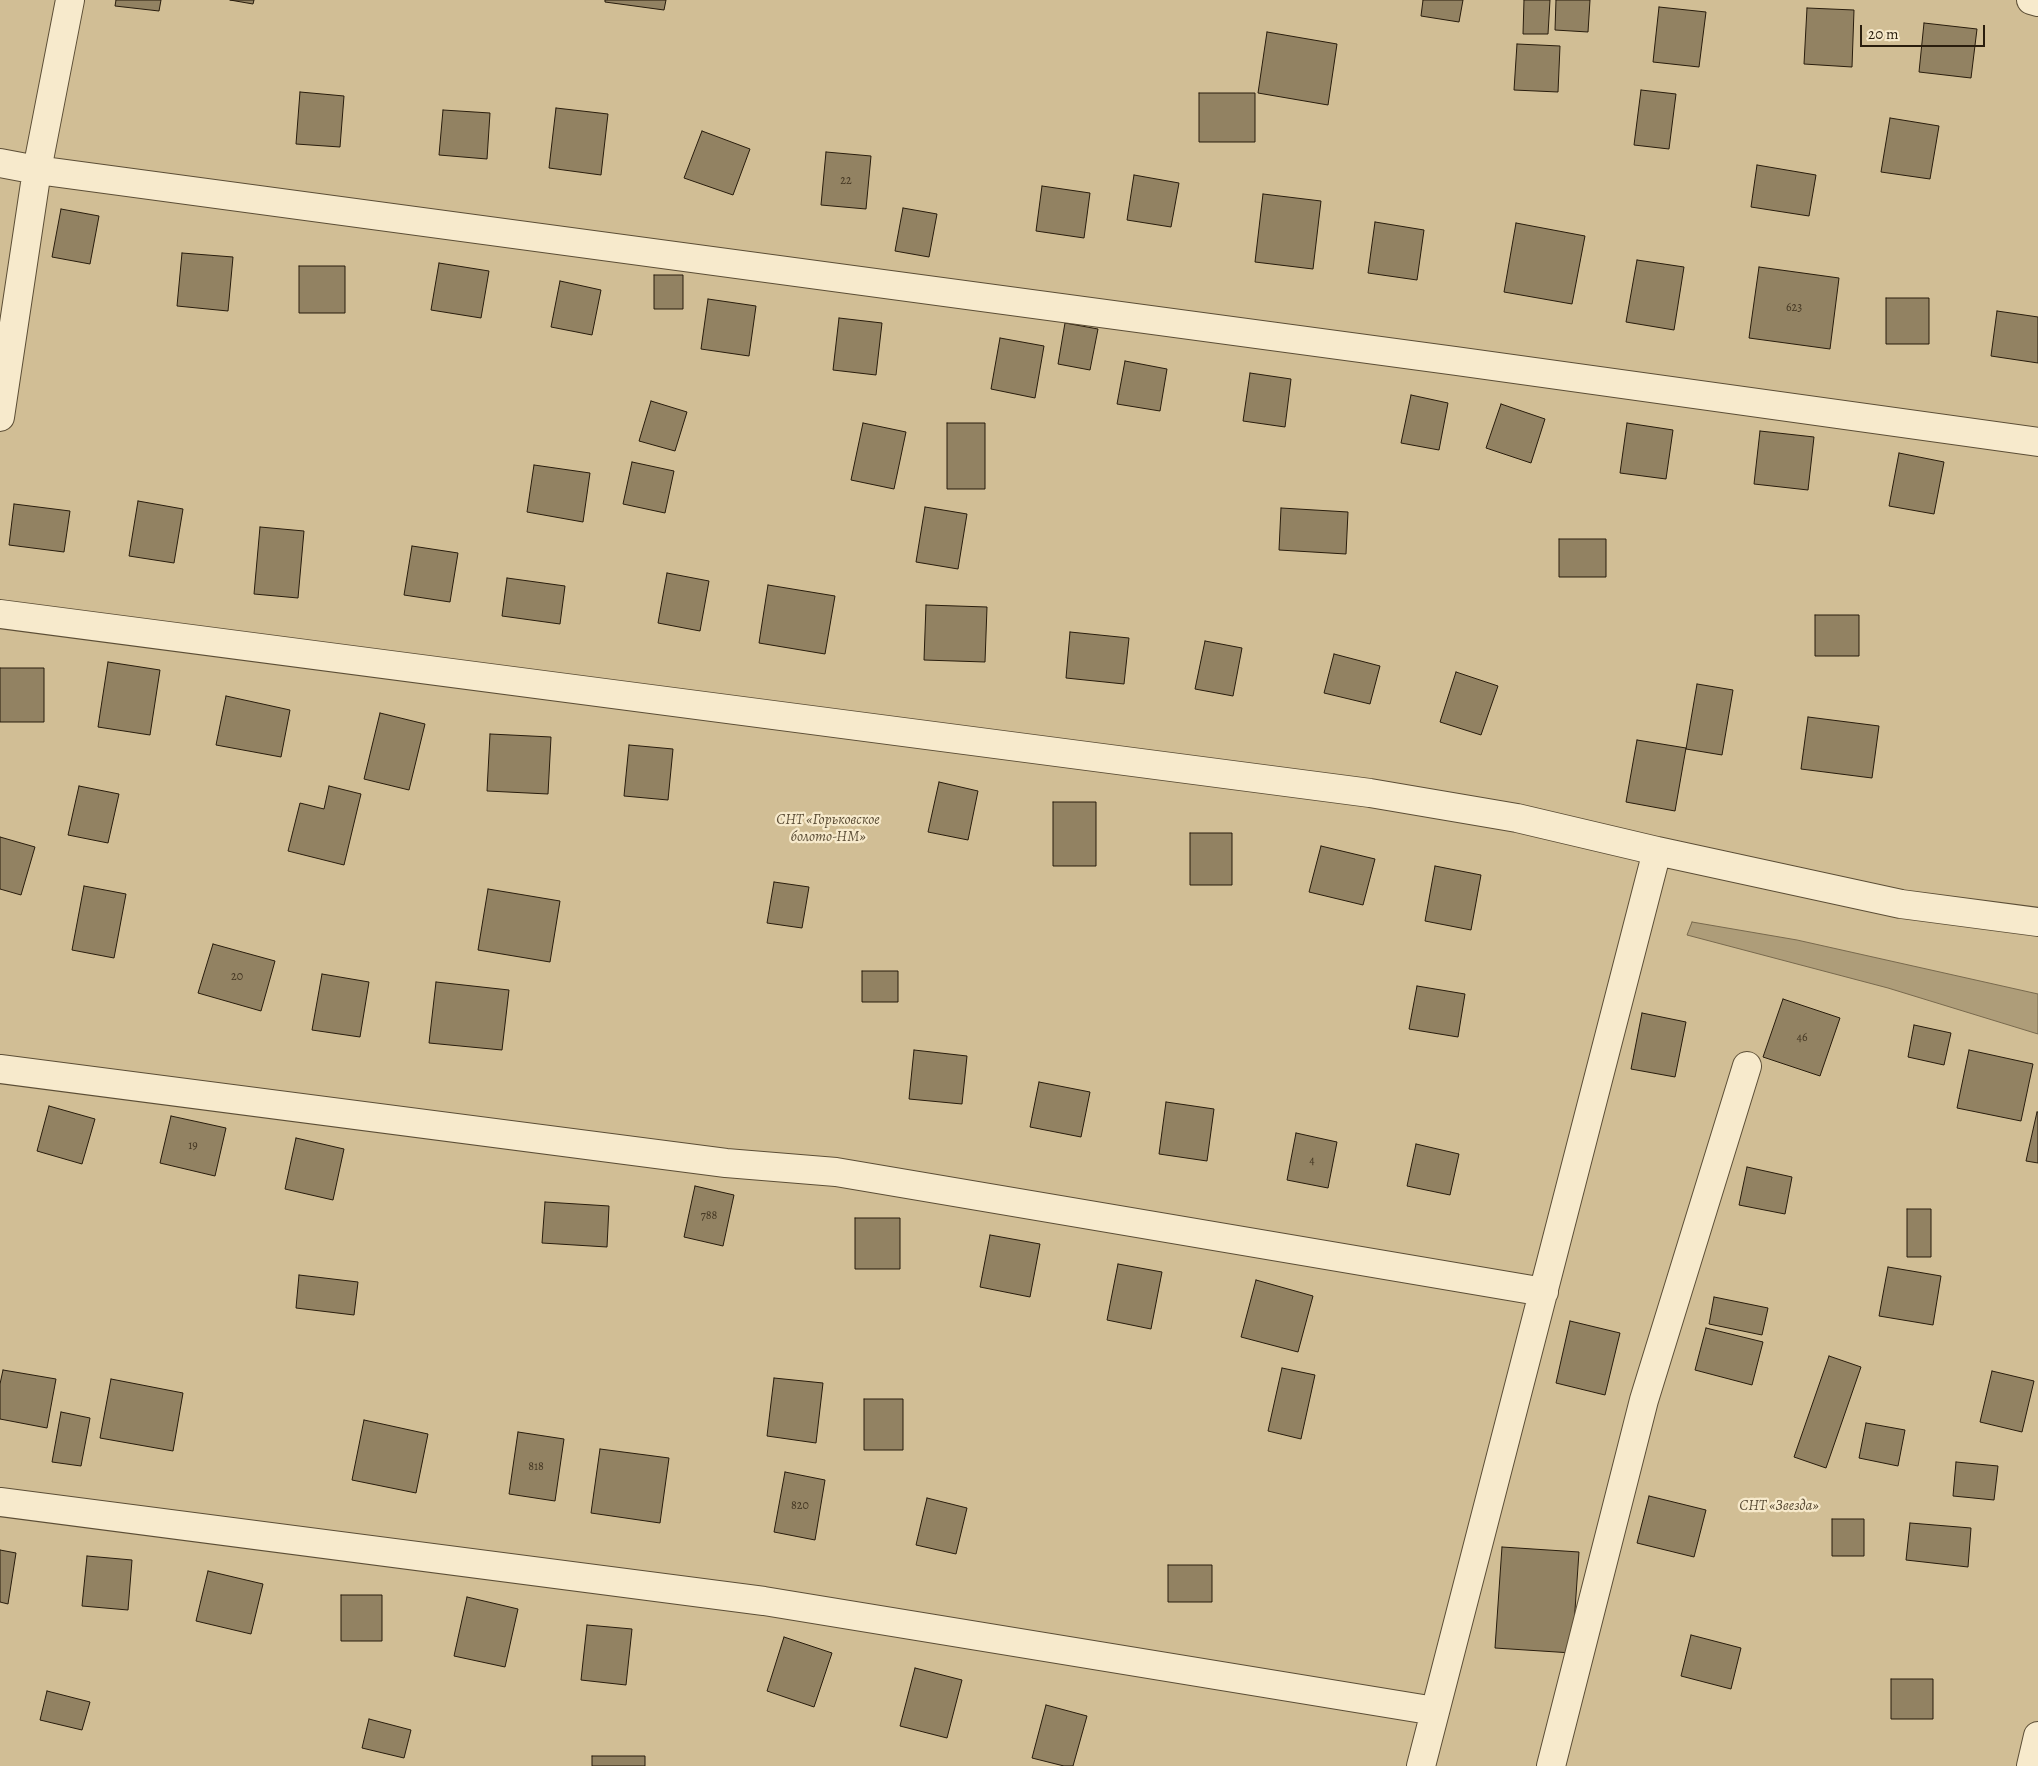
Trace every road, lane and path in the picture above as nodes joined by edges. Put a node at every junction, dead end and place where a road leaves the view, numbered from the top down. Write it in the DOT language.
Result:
graph roads {
  1 [pos="70,0"];
  2 [pos="2031,0"];
  3 [pos="2038,2"];
  4 [pos="0,163"];
  5 [pos="37,170"];
  6 [pos="0,417"];
  7 [pos="2038,442"];
  8 [pos="0,614"];
  9 [pos="1657,851"];
  10 [pos="2038,922"];
  11 [pos="1747,1066"];
  12 [pos="0,1069"];
  13 [pos="1544,1292"];
  14 [pos="0,1502"];
  15 [pos="1435,1711"];
  16 [pos="2038,1736"];
  17 [pos="1421,1766"];
  18 [pos="1551,1766"];
  19 [pos="2031,1766"];
  1 -- 5 [label="street"];
  2 -- 3 [label="street"];
  4 -- 5 [label="street"];
  5 -- 6 [label="street"];
  5 -- 7 [label="street"];
  8 -- 9 [label="street"];
  9 -- 10 [label="street"];
  9 -- 13 [label="street"];
  11 -- 18 [label="street"];
  12 -- 13 [label="street"];
  13 -- 15 [label="street"];
  14 -- 15 [label="street"];
  15 -- 17 [label="street"];
  16 -- 19 [label="street"];
}
